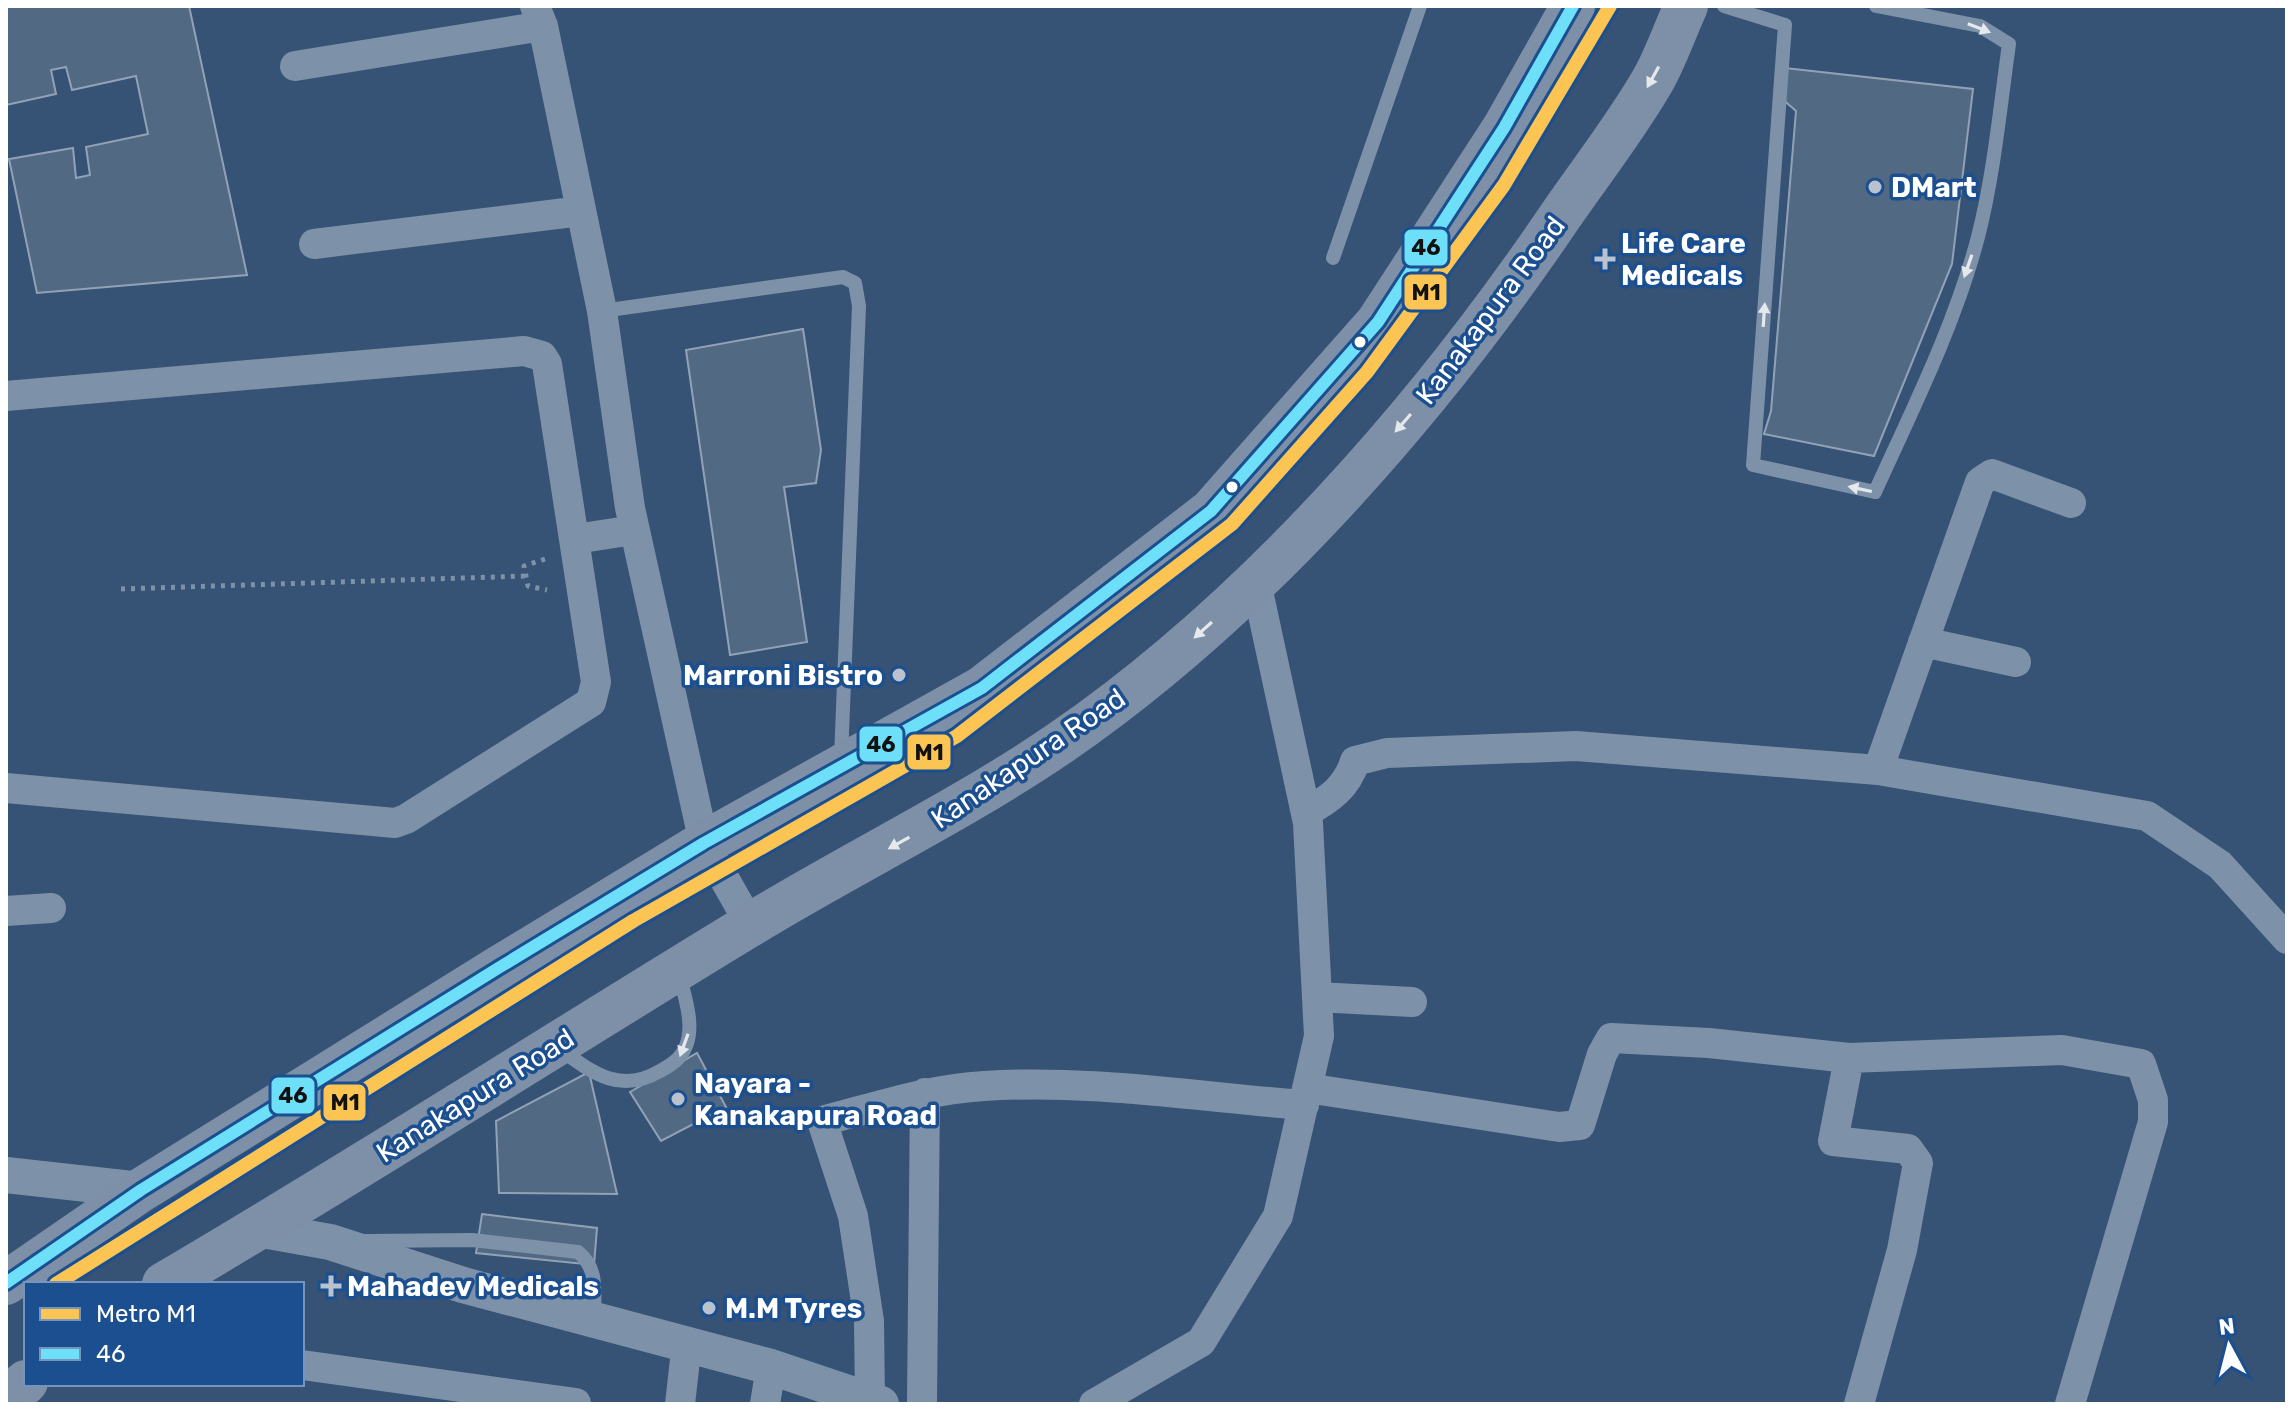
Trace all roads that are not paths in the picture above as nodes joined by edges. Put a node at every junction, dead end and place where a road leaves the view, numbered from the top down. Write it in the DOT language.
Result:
graph roads {
  1 [pos="1420,6"];
  2 [pos="1573,6"];
  3 [pos="1686,6"];
  4 [pos="1724,6"];
  5 [pos="1876,6"];
  6 [pos="539,16"];
  7 [pos="295,66"];
  8 [pos="581,211"];
  9 [pos="314,244"];
  10 [pos="1333,258"];
  11 [pos="602,311"];
  12 [pos="6,396"];
  13 [pos="2071,503"];
  14 [pos="632,519"];
  15 [pos="573,531"];
  16 [pos="1256,582"];
  17 [pos="1923,642"];
  18 [pos="2016,662"];
  19 [pos="841,768"];
  20 [pos="1878,770"];
  21 [pos="6,788"];
  22 [pos="1306,812"];
  23 [pos="704,843"];
  24 [pos="51,908"];
  25 [pos="6,911"];
  26 [pos="750,924"];
  27 [pos="2287,939"];
  28 [pos="678,969"];
  29 [pos="1317,997"];
  30 [pos="1412,1002"];
  31 [pos="554,1046"];
  32 [pos="1849,1058"];
  33 [pos="925,1093"];
  34 [pos="1305,1097"];
  35 [pos="6,1175"];
  36 [pos="141,1190"];
  37 [pos="257,1229"];
  38 [pos="330,1242"];
  39 [pos="167,1282"];
  40 [pos="6,1283"];
  41 [pos="594,1318"];
  42 [pos="687,1342"];
  43 [pos="304,1365"];
  44 [pos="771,1367"];
  45 [pos="24,1384"];
  46 [pos="6,1398"];
  47 [pos="876,1402"];
  48 [pos="576,1403"];
  49 [pos="680,1404"];
  50 [pos="765,1404"];
  51 [pos="922,1404"];
  52 [pos="1094,1404"];
  53 [pos="1859,1404"];
  54 [pos="2070,1404"];
  1 -- 10 [label="lane"];
  2 -- 19 [label="highway"];
  3 -- 16 [label="highway, Kanakapura Road, one-way"];
  5 -- 4 [label="lane, one-way"];
  6 -- 7 [label="street"];
  6 -- 8 [label="street"];
  8 -- 9 [label="street"];
  8 -- 11 [label="street"];
  11 -- 14 [label="street"];
  11 -- 19 [label="lane"];
  12 -- 15 [label="street"];
  13 -- 17 [label="street"];
  14 -- 15 [label="street"];
  14 -- 23 [label="street"];
  15 -- 21 [label="street"];
  16 -- 22 [label="street"];
  16 -- 26 [label="highway, Kanakapura Road, one-way"];
  17 -- 18 [label="street"];
  17 -- 20 [label="street"];
  19 -- 23 [label="highway"];
  20 -- 22 [label="street"];
  20 -- 27 [label="street"];
  22 -- 29 [label="street"];
  23 -- 26 [label="street"];
  23 -- 36 [label="highway"];
  24 -- 25 [label="street"];
  26 -- 28 [label="highway, Kanakapura Road"];
  28 -- 31 [label="highway, Kanakapura Road"];
  28 -- 31 [label="lane, one-way"];
  29 -- 30 [label="street"];
  29 -- 34 [label="street"];
  31 -- 37 [label="highway, Kanakapura Road"];
  32 -- 34 [label="street"];
  32 -- 53 [label="street"];
  32 -- 54 [label="street"];
  33 -- 34 [label="street"];
  33 -- 47 [label="street"];
  33 -- 51 [label="street"];
  34 -- 52 [label="street"];
  35 -- 36 [label="street"];
  36 -- 40 [label="highway"];
  37 -- 38 [label="street"];
  37 -- 39 [label="highway, Kanakapura Road"];
  38 -- 41 [label="street"];
  38 -- 41 [label="lane"];
  41 -- 42 [label="street"];
  42 -- 44 [label="street"];
  42 -- 49 [label="street"];
  43 -- 48 [label="street"];
  44 -- 47 [label="street"];
  44 -- 50 [label="street"];
  45 -- 46 [label="highway"];
}
